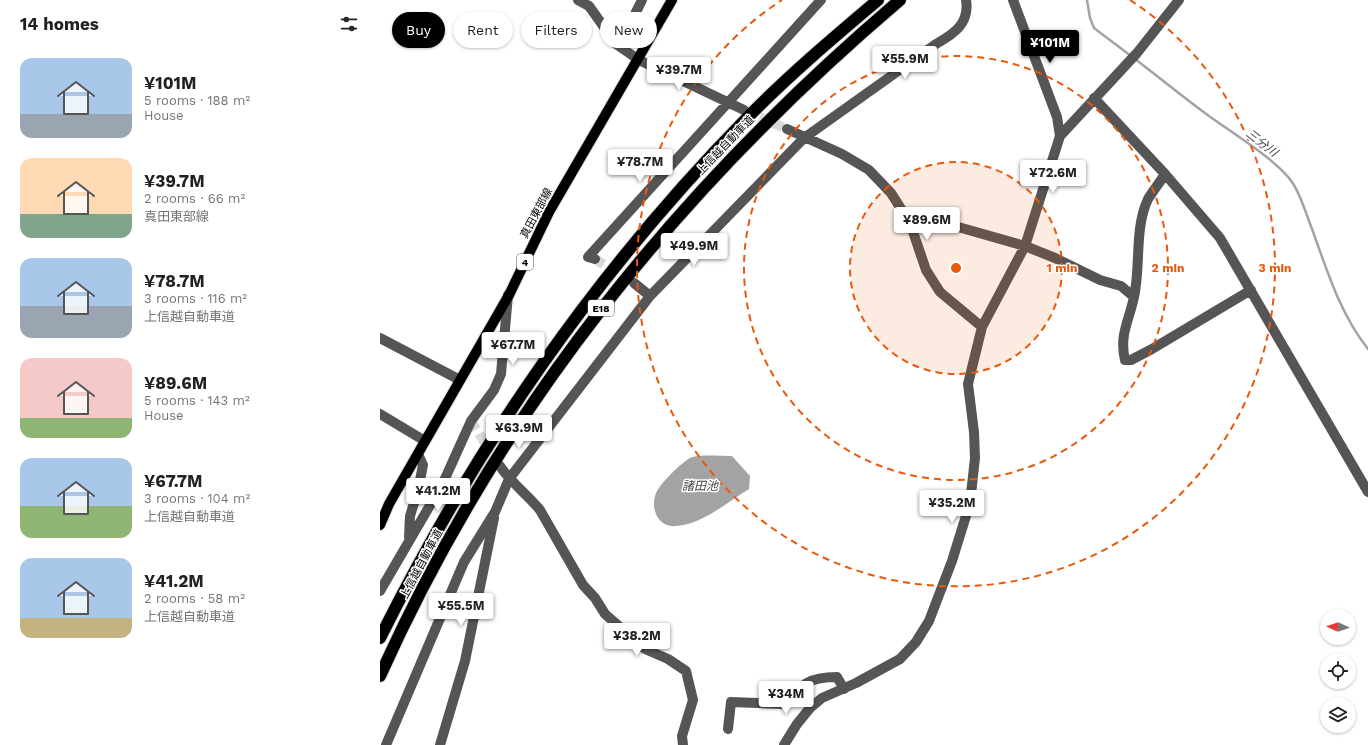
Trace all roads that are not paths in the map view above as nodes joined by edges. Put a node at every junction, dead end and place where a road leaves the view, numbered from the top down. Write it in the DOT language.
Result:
graph roads {
  1 [pos="578,0"];
  2 [pos="642,0"];
  3 [pos="672,0"];
  4 [pos="821,0"];
  5 [pos="878,0"];
  6 [pos="900,0"];
  7 [pos="966,0"];
  8 [pos="1013,0"];
  9 [pos="1179,0"];
  10 [pos="636,12"];
  11 [pos="600,21"];
  12 [pos="622,48"];
  13 [pos="639,60"];
  14 [pos="1094,98"];
  15 [pos="728,102"];
  16 [pos="744,110"];
  17 [pos="787,129"];
  18 [pos="1060,136"];
  19 [pos="804,138"];
  20 [pos="1166,174"];
  21 [pos="910,224"];
  22 [pos="1025,246"];
  23 [pos="595,259"];
  24 [pos="634,283"];
  25 [pos="1251,290"];
  26 [pos="508,295"];
  27 [pos="650,296"];
  28 [pos="1134,296"];
  29 [pos="982,327"];
  30 [pos="380,338"];
  31 [pos="460,380"];
  32 [pos="380,414"];
  33 [pos="425,441"];
  34 [pos="418,454"];
  35 [pos="500,466"];
  36 [pos="509,479"];
  37 [pos="1368,492"];
  38 [pos="495,512"];
  39 [pos="380,525"];
  40 [pos="408,541"];
  41 [pos="380,591"];
  42 [pos="380,638"];
  43 [pos="380,676"];
  44 [pos="844,689"];
  45 [pos="728,729"];
  46 [pos="386,745"];
  47 [pos="440,745"];
  48 [pos="683,745"];
  49 [pos="784,745"];
  1 -- 11 [label="street"];
  2 -- 10 [label="street"];
  3 -- 13 [label="main road, 真田東部線 / 4"];
  4 -- 15 [label="street"];
  5 -- 42 [label="highway, 上信越自動車道 / E18"];
  6 -- 43 [label="highway, 上信越自動車道 / E18"];
  7 -- 19 [label="street"];
  8 -- 18 [label="street"];
  9 -- 14 [label="street"];
  12 -- 13 [label="street"];
  13 -- 15 [label="street"];
  13 -- 26 [label="main road, 真田東部線 / 4"];
  14 -- 18 [label="street"];
  14 -- 20 [label="street"];
  15 -- 16 [label="street"];
  15 -- 23 [label="street"];
  17 -- 19 [label="street"];
  18 -- 22 [label="street"];
  19 -- 21 [label="street"];
  19 -- 27 [label="street"];
  20 -- 25 [label="street"];
  20 -- 28 [label="street"];
  21 -- 22 [label="street"];
  21 -- 29 [label="street"];
  22 -- 28 [label="street"];
  22 -- 29 [label="street"];
  24 -- 27 [label="street"];
  25 -- 28 [label="street"];
  25 -- 37 [label="street"];
  26 -- 31 [label="main road, 真田東部線 / 4"];
  26 -- 40 [label="street"];
  27 -- 36 [label="street"];
  29 -- 44 [label="street"];
  30 -- 31 [label="street"];
  31 -- 33 [label="main road, 真田東部線 / 4"];
  32 -- 33 [label="street"];
  33 -- 34 [label="main road, 真田東部線 / 4"];
  34 -- 39 [label="main road, 真田東部線 / 4"];
  34 -- 40 [label="street"];
  35 -- 36 [label="street"];
  36 -- 38 [label="street"];
  36 -- 48 [label="street"];
  38 -- 46 [label="street"];
  38 -- 47 [label="street"];
  40 -- 41 [label="street"];
  44 -- 45 [label="street"];
  44 -- 49 [label="street"];
}
